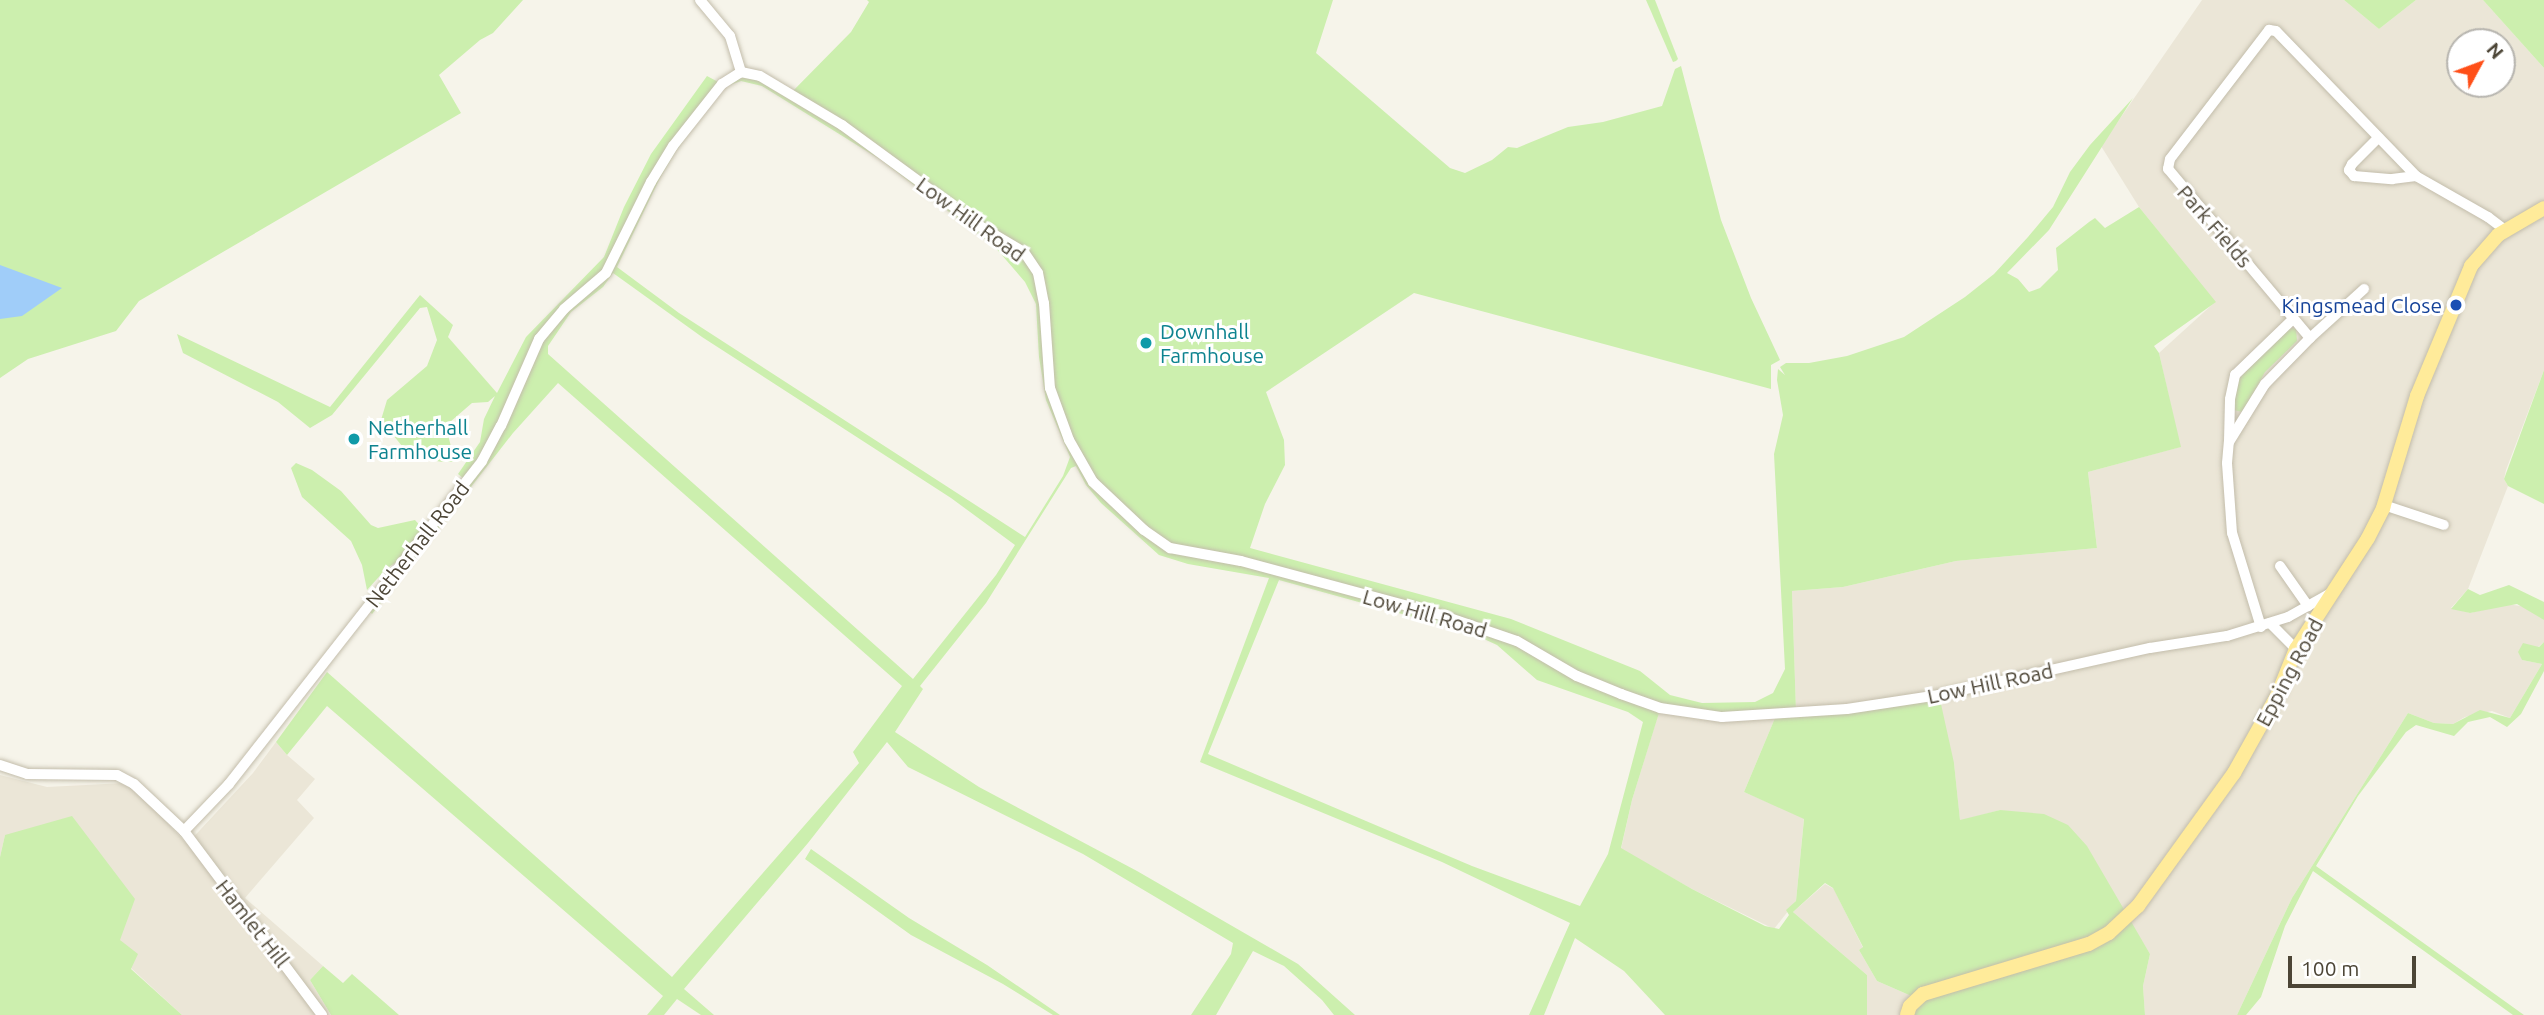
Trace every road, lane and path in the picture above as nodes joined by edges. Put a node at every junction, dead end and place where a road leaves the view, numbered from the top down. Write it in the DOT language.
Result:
graph roads {
  1 [pos="700,0"];
  2 [pos="741,72"];
  3 [pos="2378,138"];
  4 [pos="2416,176"];
  5 [pos="2544,208"];
  6 [pos="2505,230"];
  7 [pos="2364,289"];
  8 [pos="2293,319"];
  9 [pos="2310,338"];
  10 [pos="2229,411"];
  11 [pos="2248,417"];
  12 [pos="2229,443"];
  13 [pos="2384,505"];
  14 [pos="2444,526"];
  15 [pos="2280,566"];
  16 [pos="2334,591"];
  17 [pos="2308,606"];
  18 [pos="2265,625"];
  19 [pos="2297,649"];
  20 [pos="0,765"];
  21 [pos="184,831"];
  22 [pos="322,1015"];
  23 [pos="1907,1015"];
  1 -- 2 [label="street"];
  2 -- 18 [label="street, Low Hill Road"];
  2 -- 21 [label="street, Netherhall Road"];
  3 -- 4 [label="street"];
  3 -- 4 [label="street"];
  3 -- 8 [label="street, Park Fields"];
  4 -- 6 [label="street"];
  5 -- 6 [label="main road, Epping Road"];
  6 -- 13 [label="main road, Epping Road"];
  7 -- 9 [label="street"];
  8 -- 9 [label="street, Park Fields"];
  8 -- 10 [label="street"];
  9 -- 11 [label="street"];
  10 -- 11 [label="street"];
  10 -- 12 [label="street"];
  11 -- 12 [label="street"];
  12 -- 18 [label="street"];
  13 -- 14 [label="street"];
  13 -- 16 [label="main road, Epping Road"];
  15 -- 17 [label="street"];
  16 -- 17 [label="street, Low Hill Road"];
  16 -- 19 [label="main road, Epping Road"];
  17 -- 18 [label="street, Low Hill Road"];
  18 -- 19 [label="street"];
  19 -- 23 [label="main road, Epping Road"];
  20 -- 21 [label="street, Hamlet Hill"];
  21 -- 22 [label="street, Hamlet Hill"];
}
